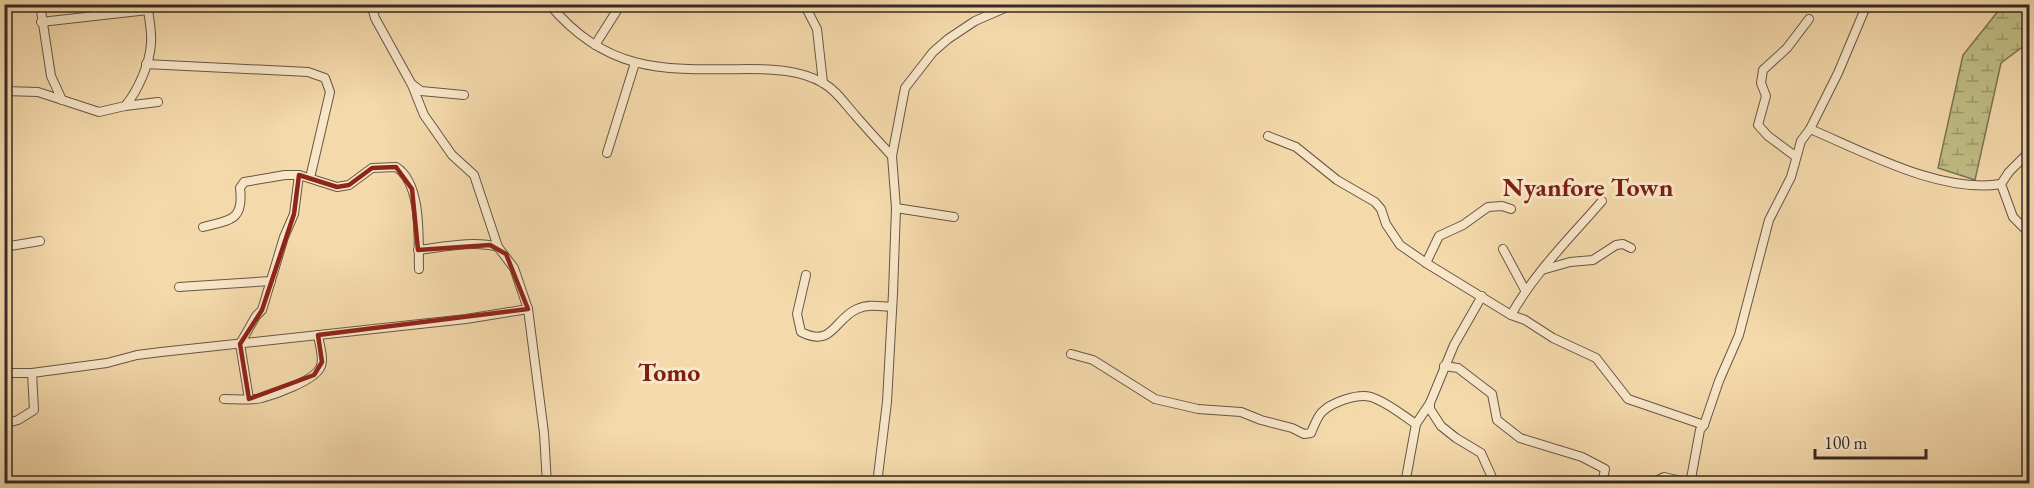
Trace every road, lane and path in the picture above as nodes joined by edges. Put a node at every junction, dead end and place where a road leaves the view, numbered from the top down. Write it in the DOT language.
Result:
graph roads {
  1 [pos="40,4"];
  2 [pos="371,4"];
  3 [pos="549,4"];
  4 [pos="621,4"];
  5 [pos="804,4"];
  6 [pos="1014,4"];
  7 [pos="1867,4"];
  8 [pos="147,7"];
  9 [pos="1809,19"];
  10 [pos="42,22"];
  11 [pos="595,45"];
  12 [pos="635,63"];
  13 [pos="146,64"];
  14 [pos="823,83"];
  15 [pos="412,85"];
  16 [pos="4,91"];
  17 [pos="464,94"];
  18 [pos="62,100"];
  19 [pos="158,102"];
  20 [pos="126,106"];
  21 [pos="1810,129"];
  22 [pos="1268,136"];
  23 [pos="2030,151"];
  24 [pos="607,153"];
  25 [pos="892,156"];
  26 [pos="1795,156"];
  27 [pos="299,175"];
  28 [pos="310,178"];
  29 [pos="2001,184"];
  30 [pos="1602,201"];
  31 [pos="896,208"];
  32 [pos="1511,209"];
  33 [pos="954,217"];
  34 [pos="203,227"];
  35 [pos="2030,234"];
  36 [pos="40,241"];
  37 [pos="4,247"];
  38 [pos="498,247"];
  39 [pos="1630,248"];
  40 [pos="1503,249"];
  41 [pos="418,250"];
  42 [pos="1426,263"];
  43 [pos="419,269"];
  44 [pos="1540,270"];
  45 [pos="806,275"];
  46 [pos="272,280"];
  47 [pos="179,288"];
  48 [pos="1525,290"];
  49 [pos="1482,296"];
  50 [pos="891,307"];
  51 [pos="528,309"];
  52 [pos="1511,315"];
  53 [pos="318,335"];
  54 [pos="240,344"];
  55 [pos="1071,354"];
  56 [pos="1444,366"];
  57 [pos="4,373"];
  58 [pos="32,373"];
  59 [pos="224,399"];
  60 [pos="249,399"];
  61 [pos="1430,403"];
  62 [pos="4,424"];
  63 [pos="1416,424"];
  64 [pos="1704,425"];
  65 [pos="1602,482"];
  66 [pos="547,483"];
  67 [pos="877,483"];
  68 [pos="1405,483"];
  69 [pos="1495,483"];
  70 [pos="1614,483"];
  71 [pos="1650,483"];
  72 [pos="1690,483"];
  1 -- 10 [label="street"];
  2 -- 15 [label="street"];
  3 -- 11 [label="street"];
  4 -- 11 [label="street"];
  5 -- 14 [label="street"];
  6 -- 25 [label="street"];
  7 -- 21 [label="street"];
  8 -- 10 [label="street"];
  8 -- 13 [label="street"];
  9 -- 26 [label="street"];
  10 -- 18 [label="street"];
  11 -- 12 [label="street"];
  12 -- 14 [label="street"];
  12 -- 24 [label="street"];
  13 -- 20 [label="street"];
  13 -- 28 [label="street"];
  14 -- 25 [label="street"];
  15 -- 17 [label="street"];
  15 -- 38 [label="street"];
  16 -- 18 [label="street"];
  18 -- 20 [label="street"];
  19 -- 20 [label="street"];
  21 -- 26 [label="street"];
  21 -- 29 [label="street"];
  22 -- 42 [label="street"];
  23 -- 29 [label="street"];
  25 -- 31 [label="street"];
  26 -- 64 [label="street"];
  27 -- 28 [label="street"];
  27 -- 34 [label="street"];
  27 -- 46 [label="street"];
  28 -- 41 [label="street"];
  29 -- 35 [label="street"];
  30 -- 44 [label="street"];
  31 -- 33 [label="street"];
  31 -- 50 [label="street"];
  32 -- 42 [label="street"];
  36 -- 37 [label="street"];
  38 -- 41 [label="street"];
  38 -- 51 [label="street"];
  39 -- 44 [label="street"];
  40 -- 48 [label="street"];
  41 -- 43 [label="street"];
  42 -- 49 [label="street"];
  44 -- 48 [label="street"];
  45 -- 50 [label="street"];
  46 -- 47 [label="street"];
  46 -- 54 [label="street"];
  48 -- 52 [label="street"];
  49 -- 52 [label="street"];
  49 -- 56 [label="street"];
  50 -- 67 [label="street"];
  51 -- 53 [label="street"];
  51 -- 66 [label="street"];
  52 -- 64 [label="street"];
  53 -- 54 [label="street"];
  53 -- 60 [label="street"];
  54 -- 58 [label="street"];
  54 -- 60 [label="street"];
  55 -- 63 [label="street"];
  56 -- 61 [label="street"];
  56 -- 65 [label="street"];
  57 -- 58 [label="street"];
  58 -- 62 [label="street"];
  59 -- 60 [label="street"];
  61 -- 63 [label="street"];
  61 -- 69 [label="street"];
  63 -- 68 [label="street"];
  64 -- 72 [label="street"];
  65 -- 70 [label="street"];
  71 -- 72 [label="street"];
}
